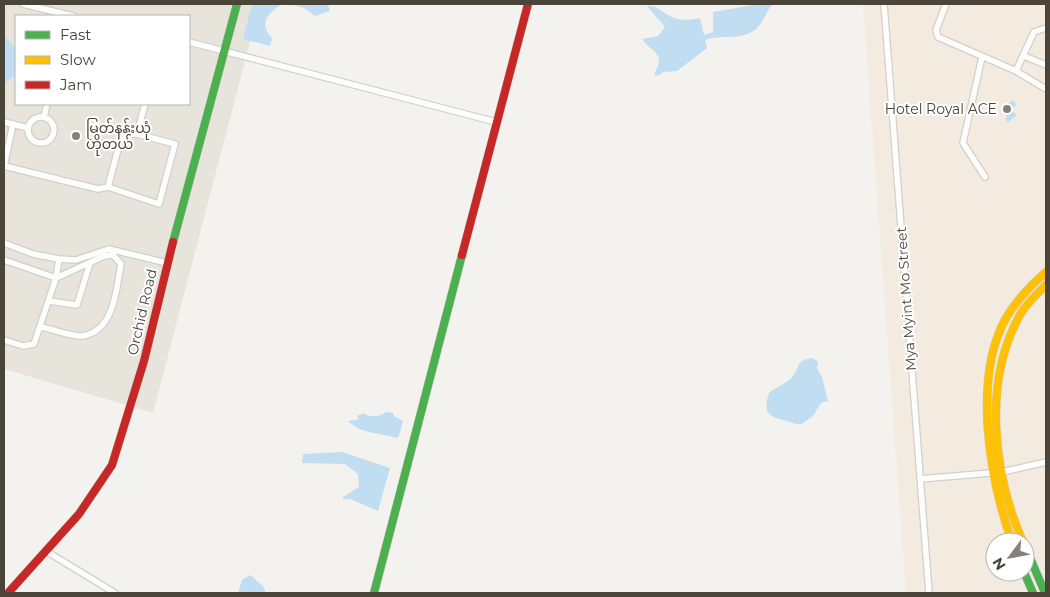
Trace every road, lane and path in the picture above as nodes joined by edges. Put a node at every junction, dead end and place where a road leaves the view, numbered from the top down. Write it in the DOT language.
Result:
graph roads {
  1 [pos="23,4"];
  2 [pos="238,4"];
  3 [pos="528,4"];
  4 [pos="884,4"];
  5 [pos="946,4"];
  6 [pos="69,15"];
  7 [pos="1046,28"];
  8 [pos="190,42"];
  9 [pos="225,51"];
  10 [pos="1024,56"];
  11 [pos="982,57"];
  12 [pos="1046,65"];
  13 [pos="1016,71"];
  14 [pos="1046,89"];
  15 [pos="47,105"];
  16 [pos="145,105"];
  17 [pos="44,117"];
  18 [pos="4,122"];
  19 [pos="496,122"];
  20 [pos="13,124"];
  21 [pos="28,128"];
  22 [pos="138,134"];
  23 [pos="4,166"];
  24 [pos="986,176"];
  25 [pos="108,188"];
  26 [pos="4,243"];
  27 [pos="59,259"];
  28 [pos="4,260"];
  29 [pos="90,263"];
  30 [pos="166,263"];
  31 [pos="1046,272"];
  32 [pos="56,278"];
  33 [pos="1046,285"];
  34 [pos="49,301"];
  35 [pos="41,327"];
  36 [pos="4,340"];
  37 [pos="1046,462"];
  38 [pos="992,472"];
  39 [pos="1002,472"];
  40 [pos="920,479"];
  41 [pos="1008,532"];
  42 [pos="1019,532"];
  43 [pos="46,551"];
  44 [pos="1035,568"];
  45 [pos="8,593"];
  46 [pos="115,593"];
  47 [pos="374,593"];
  48 [pos="929,593"];
  49 [pos="1046,593"];
  1 -- 6 [label="street"];
  2 -- 9 [label="main road, Orchid Road"];
  3 -- 19 [label="main road"];
  4 -- 40 [label="street, Mya Myint Mo Street"];
  5 -- 11 [label="street"];
  7 -- 10 [label="street"];
  8 -- 9 [label="street"];
  9 -- 19 [label="street"];
  9 -- 30 [label="main road, Orchid Road"];
  10 -- 12 [label="street"];
  10 -- 13 [label="street"];
  11 -- 13 [label="street"];
  11 -- 24 [label="street"];
  13 -- 14 [label="street"];
  15 -- 17 [label="street"];
  16 -- 22 [label="street"];
  17 -- 21 [label="street"];
  17 -- 21 [label="street"];
  18 -- 20 [label="street"];
  19 -- 47 [label="main road"];
  20 -- 21 [label="street"];
  20 -- 23 [label="street"];
  22 -- 25 [label="street"];
  22 -- 25 [label="street"];
  23 -- 25 [label="street"];
  26 -- 27 [label="street"];
  27 -- 30 [label="street"];
  27 -- 32 [label="street"];
  28 -- 32 [label="street"];
  29 -- 32 [label="street"];
  29 -- 34 [label="street"];
  29 -- 35 [label="street"];
  30 -- 43 [label="main road, Orchid Road"];
  31 -- 38 [label="main road"];
  32 -- 34 [label="street"];
  33 -- 39 [label="main road"];
  34 -- 35 [label="street"];
  35 -- 36 [label="street"];
  37 -- 39 [label="street"];
  38 -- 39 [label="street"];
  38 -- 40 [label="street"];
  38 -- 41 [label="main road"];
  39 -- 42 [label="main road"];
  40 -- 48 [label="street, Mya Myint Mo Street"];
  43 -- 45 [label="main road, Orchid Road"];
  43 -- 46 [label="street"];
  44 -- 49 [label="main road"];
}
